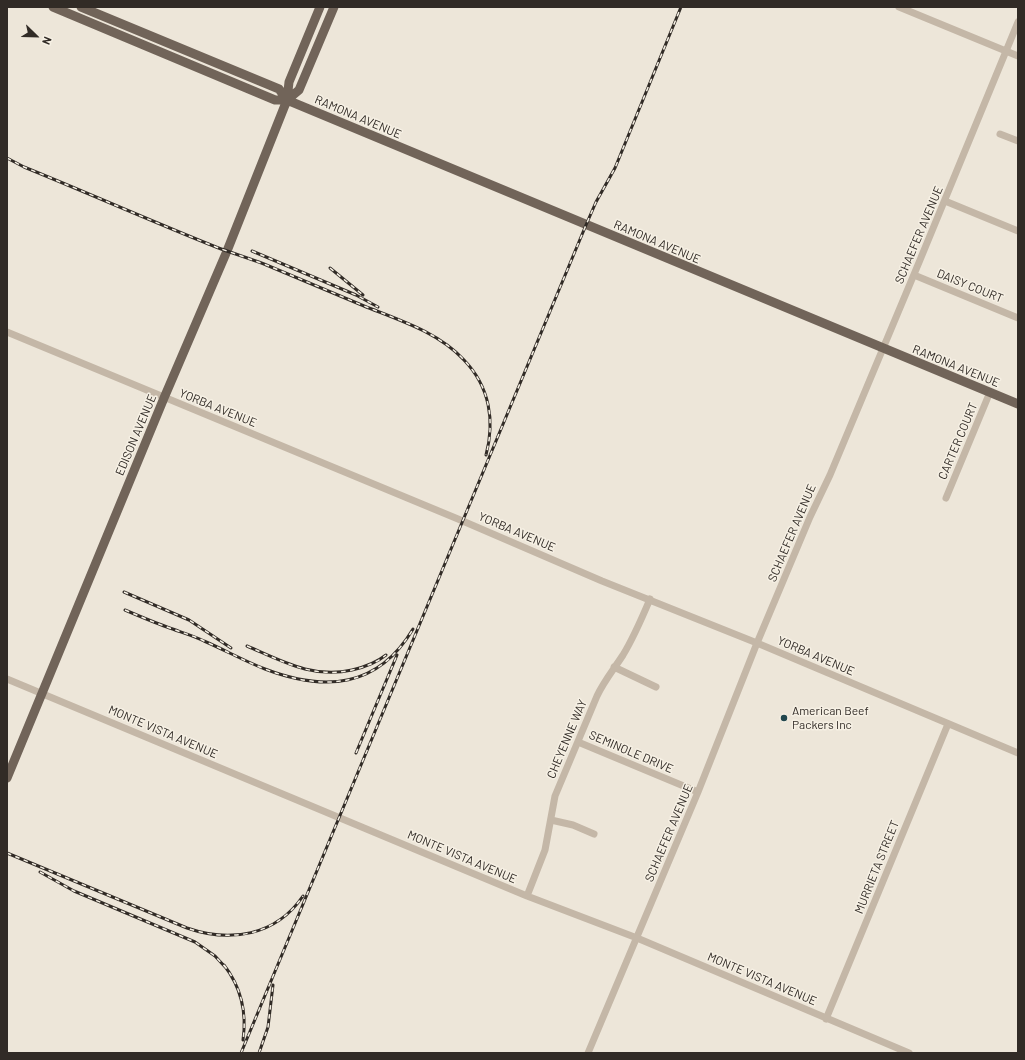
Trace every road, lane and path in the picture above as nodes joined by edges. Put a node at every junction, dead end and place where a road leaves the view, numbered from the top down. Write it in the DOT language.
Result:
graph roads {
  1 [pos="53,7"];
  2 [pos="81,7"];
  3 [pos="320,7"];
  4 [pos="334,7"];
  5 [pos="899,7"];
  6 [pos="1018,22"];
  7 [pos="1005,51"];
  8 [pos="1018,56"];
  9 [pos="287,100"];
  10 [pos="1000,134"];
  11 [pos="1018,141"];
  12 [pos="945,201"];
  13 [pos="1018,231"];
  14 [pos="914,275"];
  15 [pos="1018,318"];
  16 [pos="7,332"];
  17 [pos="882,348"];
  18 [pos="990,392"];
  19 [pos="164,398"];
  20 [pos="1018,404"];
  21 [pos="946,498"];
  22 [pos="650,599"];
  23 [pos="758,643"];
  24 [pos="614,667"];
  25 [pos="7,679"];
  26 [pos="656,687"];
  27 [pos="41,694"];
  28 [pos="948,724"];
  29 [pos="578,742"];
  30 [pos="1018,753"];
  31 [pos="7,778"];
  32 [pos="698,792"];
  33 [pos="551,820"];
  34 [pos="594,834"];
  35 [pos="526,896"];
  36 [pos="637,938"];
  37 [pos="826,1019"];
  38 [pos="588,1053"];
  39 [pos="909,1053"];
  1 -- 9 [label="main road, RAMONA AVENUE"];
  2 -- 9 [label="main road, RAMONA AVENUE"];
  3 -- 9 [label="main road, EDISON AVENUE"];
  4 -- 9 [label="main road, EDISON AVENUE"];
  5 -- 7 [label="street"];
  6 -- 7 [label="street, SCHAEFER AVENUE"];
  7 -- 8 [label="street"];
  7 -- 12 [label="street, SCHAEFER AVENUE"];
  9 -- 17 [label="main road, RAMONA AVENUE"];
  9 -- 19 [label="main road, EDISON AVENUE"];
  10 -- 11 [label="street"];
  12 -- 13 [label="street"];
  12 -- 14 [label="street, SCHAEFER AVENUE"];
  14 -- 15 [label="street, DAISY COURT"];
  14 -- 17 [label="street, SCHAEFER AVENUE"];
  16 -- 19 [label="street, YORBA AVENUE"];
  17 -- 18 [label="main road, RAMONA AVENUE"];
  17 -- 23 [label="street, SCHAEFER AVENUE"];
  18 -- 20 [label="main road, RAMONA AVENUE"];
  18 -- 21 [label="street, CARTER COURT"];
  19 -- 22 [label="street, YORBA AVENUE"];
  19 -- 27 [label="main road, EDISON AVENUE"];
  22 -- 23 [label="street, YORBA AVENUE"];
  22 -- 24 [label="street, CHEYENNE WAY"];
  23 -- 28 [label="street, YORBA AVENUE"];
  23 -- 32 [label="street, SCHAEFER AVENUE"];
  24 -- 26 [label="street"];
  24 -- 29 [label="street, CHEYENNE WAY"];
  25 -- 27 [label="street, MONTE VISTA AVENUE"];
  27 -- 31 [label="main road, EDISON AVENUE"];
  27 -- 35 [label="street, MONTE VISTA AVENUE"];
  28 -- 30 [label="street, YORBA AVENUE"];
  28 -- 37 [label="street, MURRIETA STREET"];
  29 -- 32 [label="street, SEMINOLE DRIVE"];
  29 -- 33 [label="street, CHEYENNE WAY"];
  32 -- 36 [label="street, SCHAEFER AVENUE"];
  33 -- 34 [label="street"];
  33 -- 35 [label="street, CHEYENNE WAY"];
  35 -- 36 [label="street, MONTE VISTA AVENUE"];
  36 -- 37 [label="street, MONTE VISTA AVENUE"];
  36 -- 38 [label="street, SCHAEFER AVENUE"];
  37 -- 39 [label="street, MONTE VISTA AVENUE"];
}
